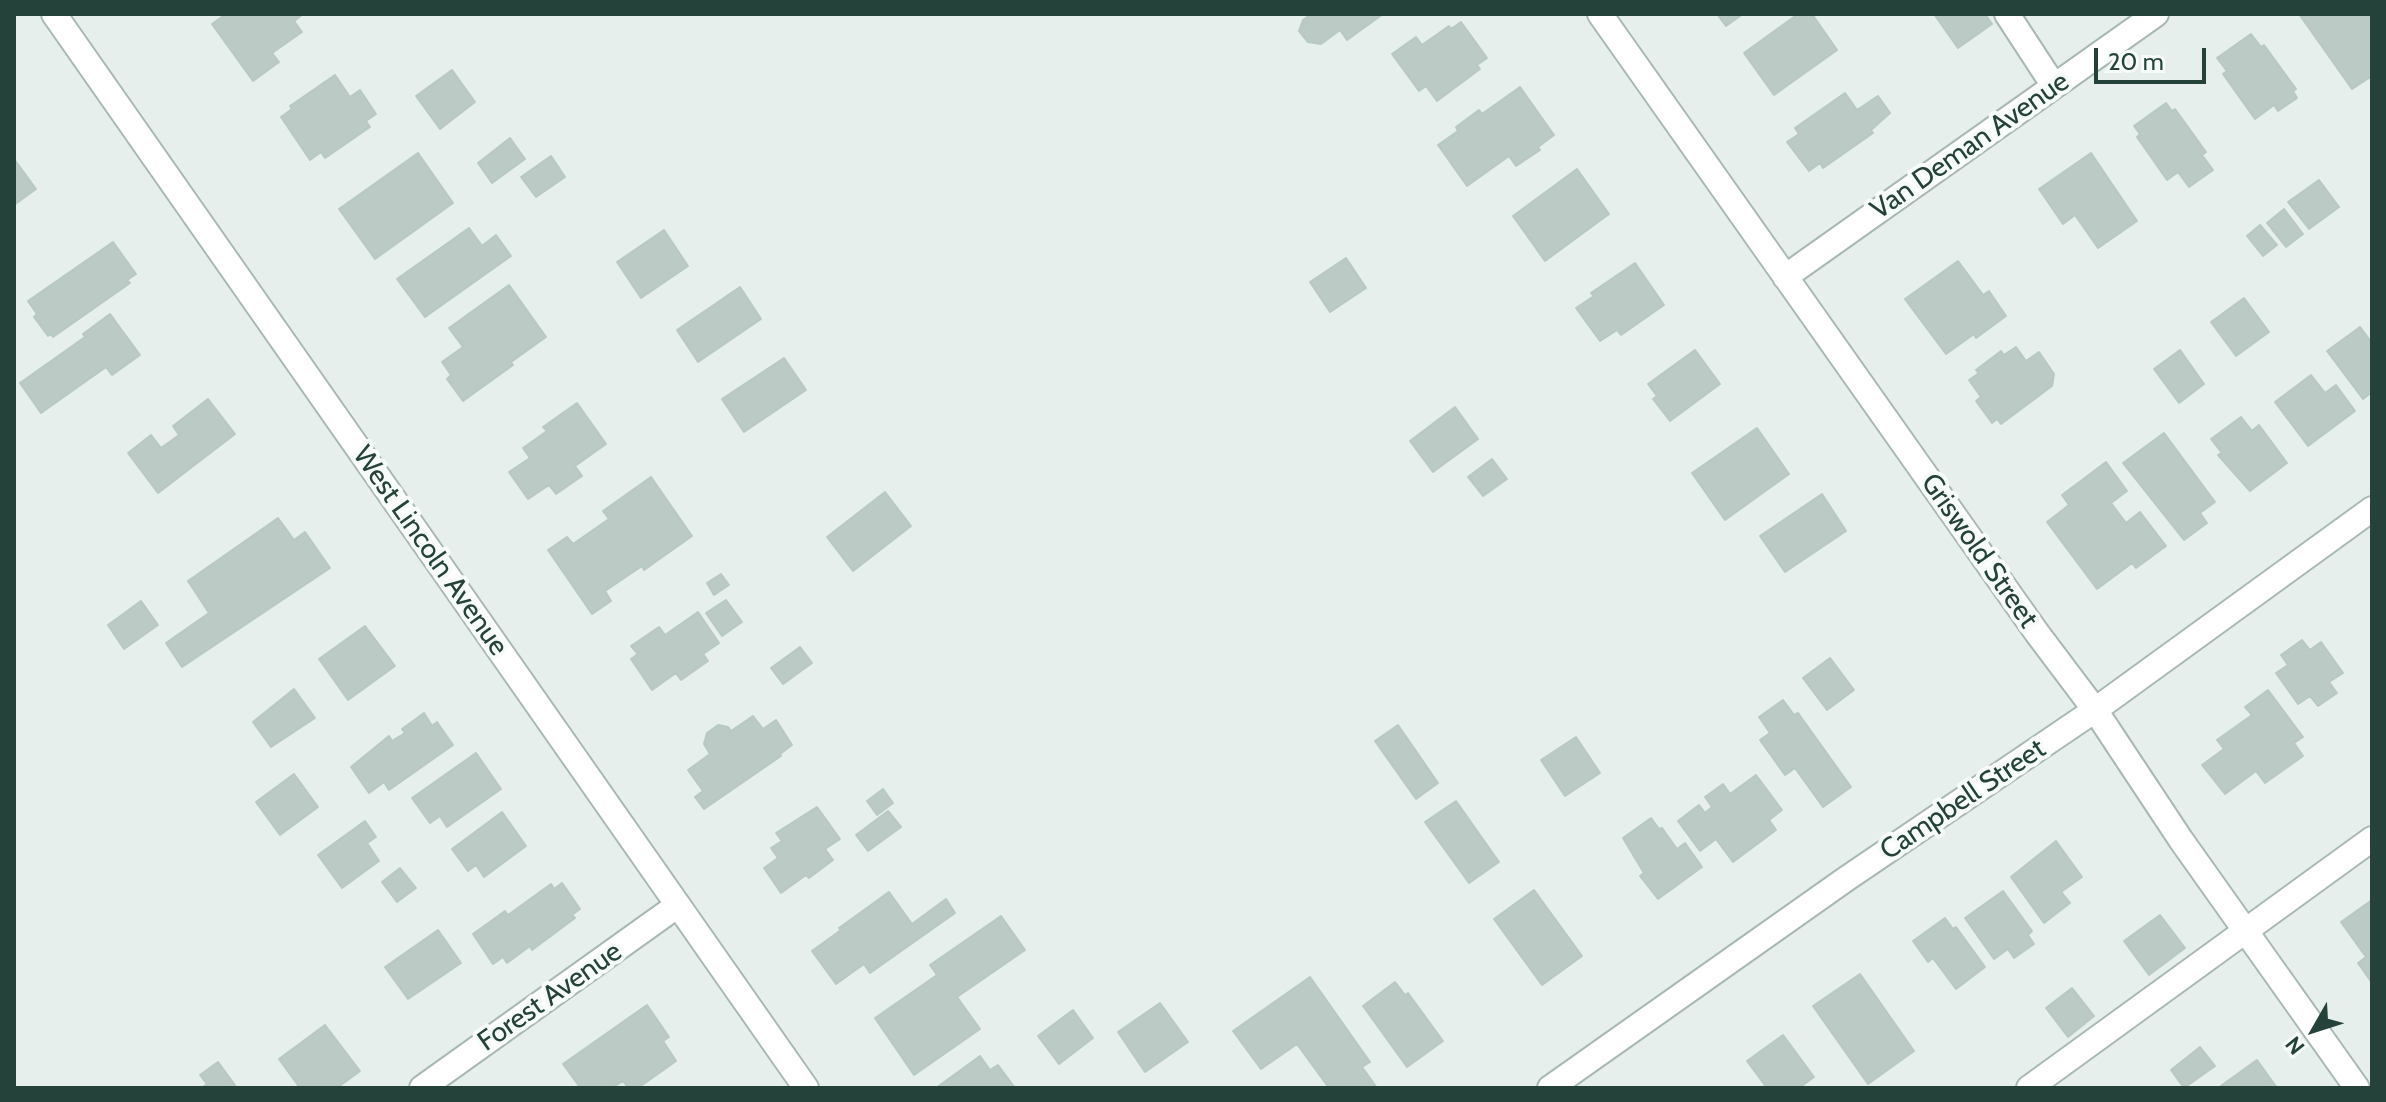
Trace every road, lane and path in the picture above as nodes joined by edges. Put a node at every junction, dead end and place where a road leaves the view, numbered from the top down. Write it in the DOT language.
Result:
graph roads {
  1 [pos="54,14"];
  2 [pos="1600,14"];
  3 [pos="2007,14"];
  4 [pos="2156,14"];
  5 [pos="2054,86"];
  6 [pos="1785,277"];
  7 [pos="2372,509"];
  8 [pos="2095,710"];
  9 [pos="2372,839"];
  10 [pos="678,905"];
  11 [pos="2244,929"];
  12 [pos="422,1088"];
  13 [pos="806,1088"];
  14 [pos="1550,1088"];
  15 [pos="2029,1088"];
  16 [pos="2357,1088"];
  1 -- 10 [label="street, West Lincoln Avenue"];
  2 -- 6 [label="street, Griswold Street"];
  3 -- 5 [label="street"];
  4 -- 5 [label="street, Van Deman Avenue"];
  5 -- 6 [label="street, Van Deman Avenue"];
  6 -- 8 [label="street, Griswold Street"];
  7 -- 8 [label="street, Campbell Street"];
  8 -- 11 [label="street, Griswold Street"];
  8 -- 14 [label="street, Campbell Street"];
  9 -- 11 [label="street"];
  10 -- 12 [label="street, Forest Avenue"];
  10 -- 13 [label="street, West Lincoln Avenue"];
  11 -- 15 [label="street"];
  11 -- 16 [label="street, Griswold Street"];
}
